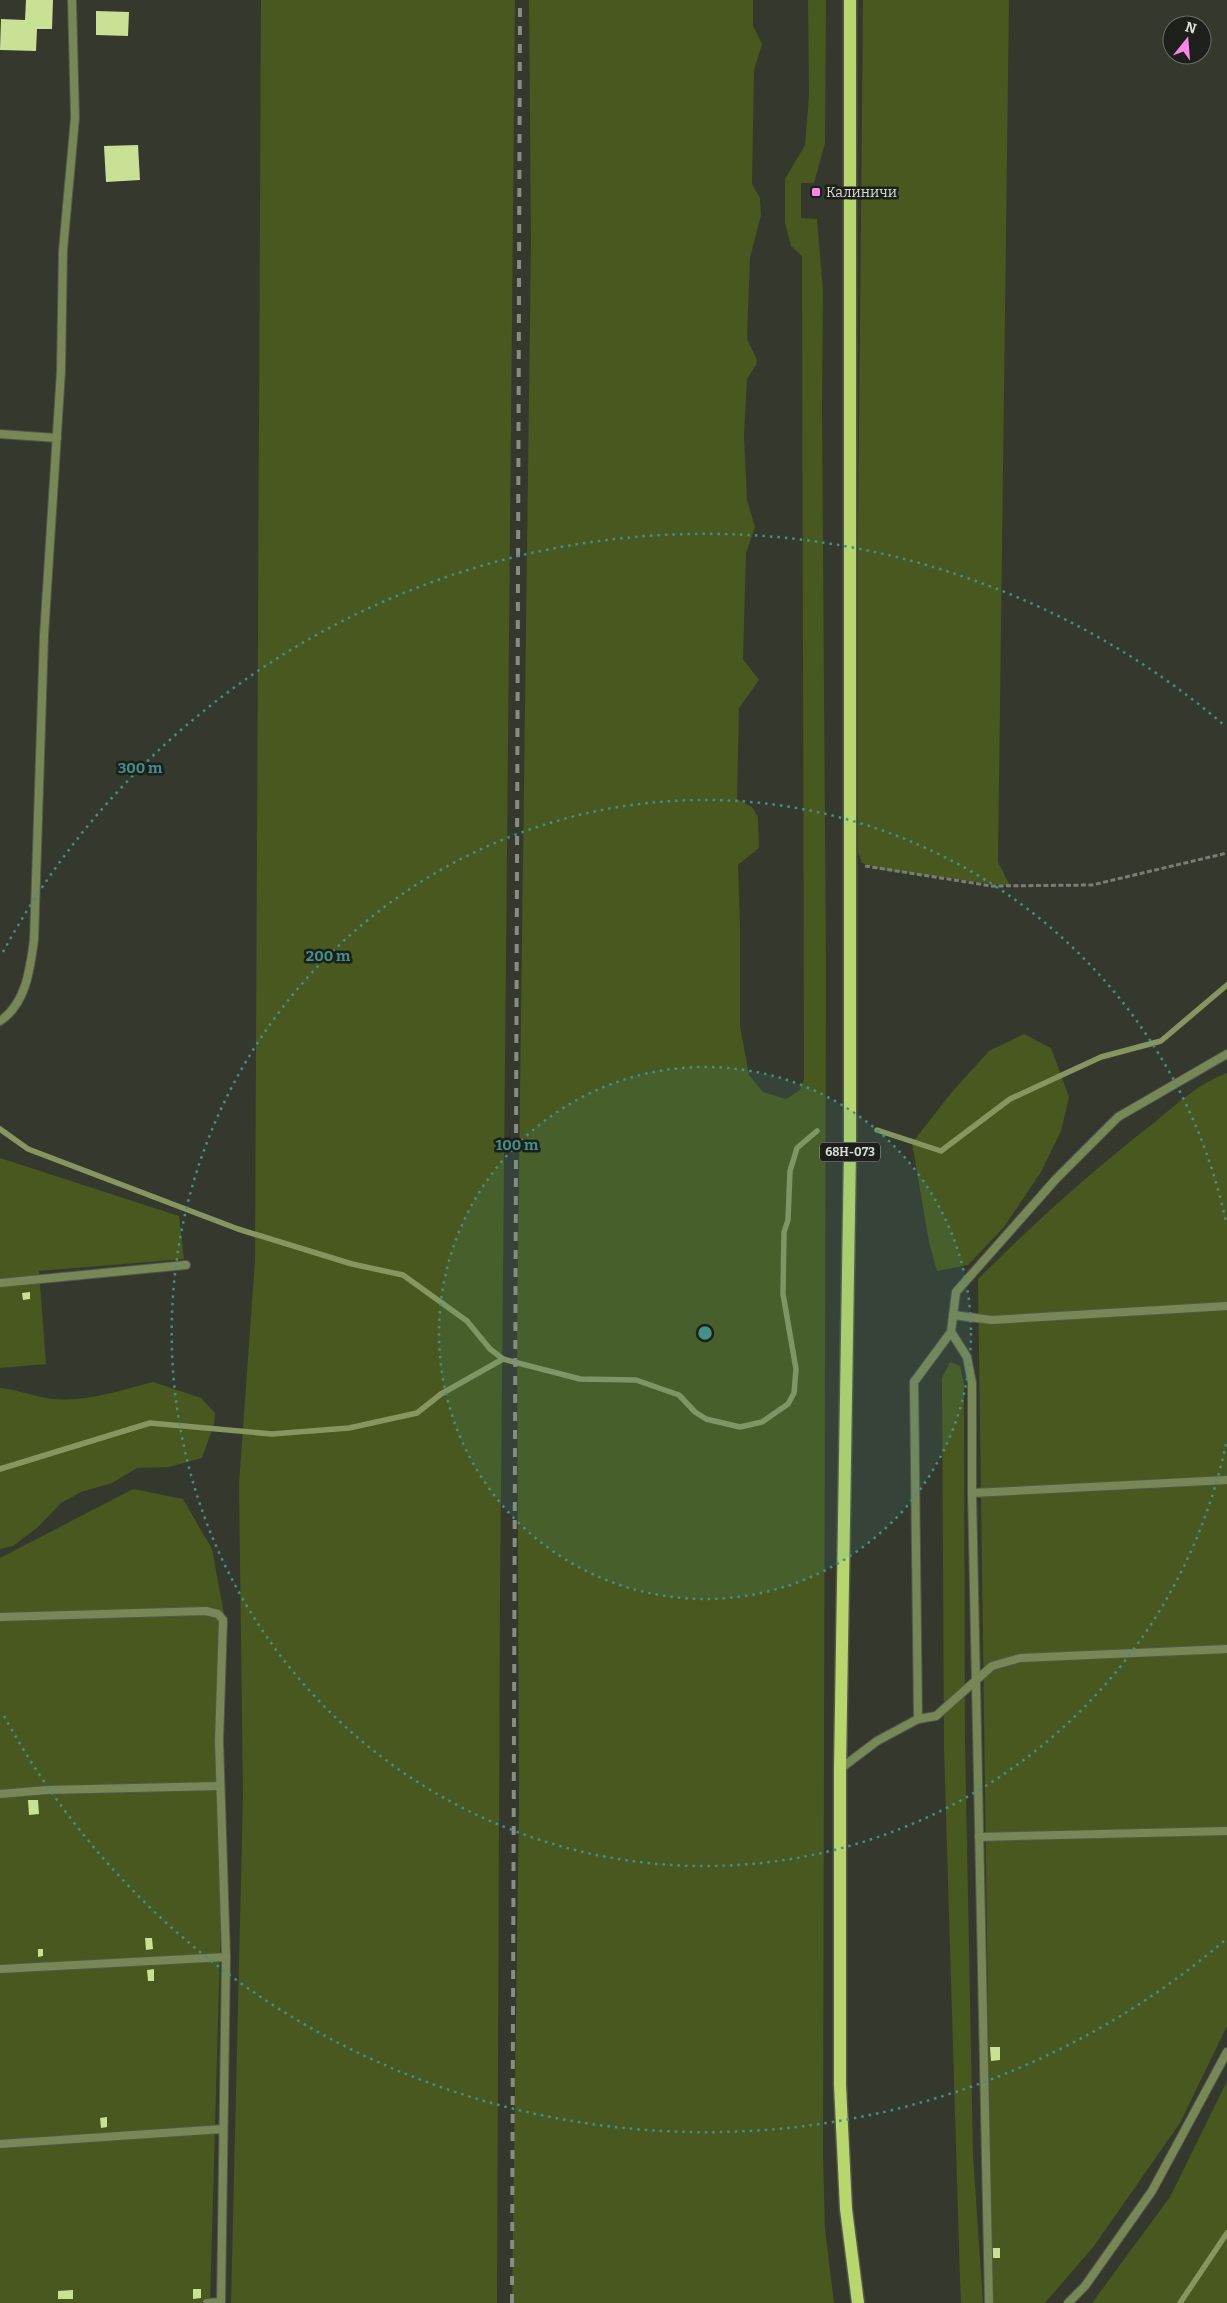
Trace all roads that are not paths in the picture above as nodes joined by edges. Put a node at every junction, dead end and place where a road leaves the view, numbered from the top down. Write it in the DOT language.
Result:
graph roads {
  1 [pos="72,0"];
  2 [pos="850,0"];
  3 [pos="0,434"];
  4 [pos="57,438"];
  5 [pos="0,1021"];
  6 [pos="1227,1054"];
  7 [pos="186,1265"];
  8 [pos="0,1283"];
  9 [pos="1227,1306"];
  10 [pos="953,1315"];
  11 [pos="952,1332"];
  12 [pos="1227,1480"];
  13 [pos="972,1493"];
  14 [pos="0,1617"];
  15 [pos="1227,1649"];
  16 [pos="976,1680"];
  17 [pos="918,1719"];
  18 [pos="840,1769"];
  19 [pos="220,1786"];
  20 [pos="0,1794"];
  21 [pos="1227,1831"];
  22 [pos="979,1837"];
  23 [pos="226,1957"];
  24 [pos="0,1969"];
  25 [pos="1227,2052"];
  26 [pos="223,2129"];
  27 [pos="0,2144"];
  28 [pos="221,2302"];
  29 [pos="207,2303"];
  30 [pos="858,2303"];
  31 [pos="989,2303"];
  32 [pos="1068,2303"];
  1 -- 4 [label="lane"];
  2 -- 18 [label="main road, 68Н-073"];
  3 -- 4 [label="lane"];
  4 -- 5 [label="lane"];
  6 -- 10 [label="lane"];
  7 -- 8 [label="lane"];
  9 -- 10 [label="lane"];
  10 -- 11 [label="lane"];
  11 -- 13 [label="lane"];
  11 -- 17 [label="lane"];
  12 -- 13 [label="lane"];
  13 -- 16 [label="lane"];
  14 -- 19 [label="lane"];
  15 -- 16 [label="lane"];
  16 -- 17 [label="lane"];
  16 -- 22 [label="lane"];
  17 -- 18 [label="lane"];
  18 -- 30 [label="main road, 68Н-073"];
  19 -- 20 [label="lane"];
  19 -- 23 [label="lane"];
  21 -- 22 [label="lane"];
  22 -- 31 [label="lane"];
  23 -- 24 [label="lane"];
  23 -- 26 [label="lane"];
  25 -- 32 [label="lane"];
  26 -- 27 [label="lane"];
  26 -- 28 [label="lane"];
  28 -- 29 [label="lane"];
}
